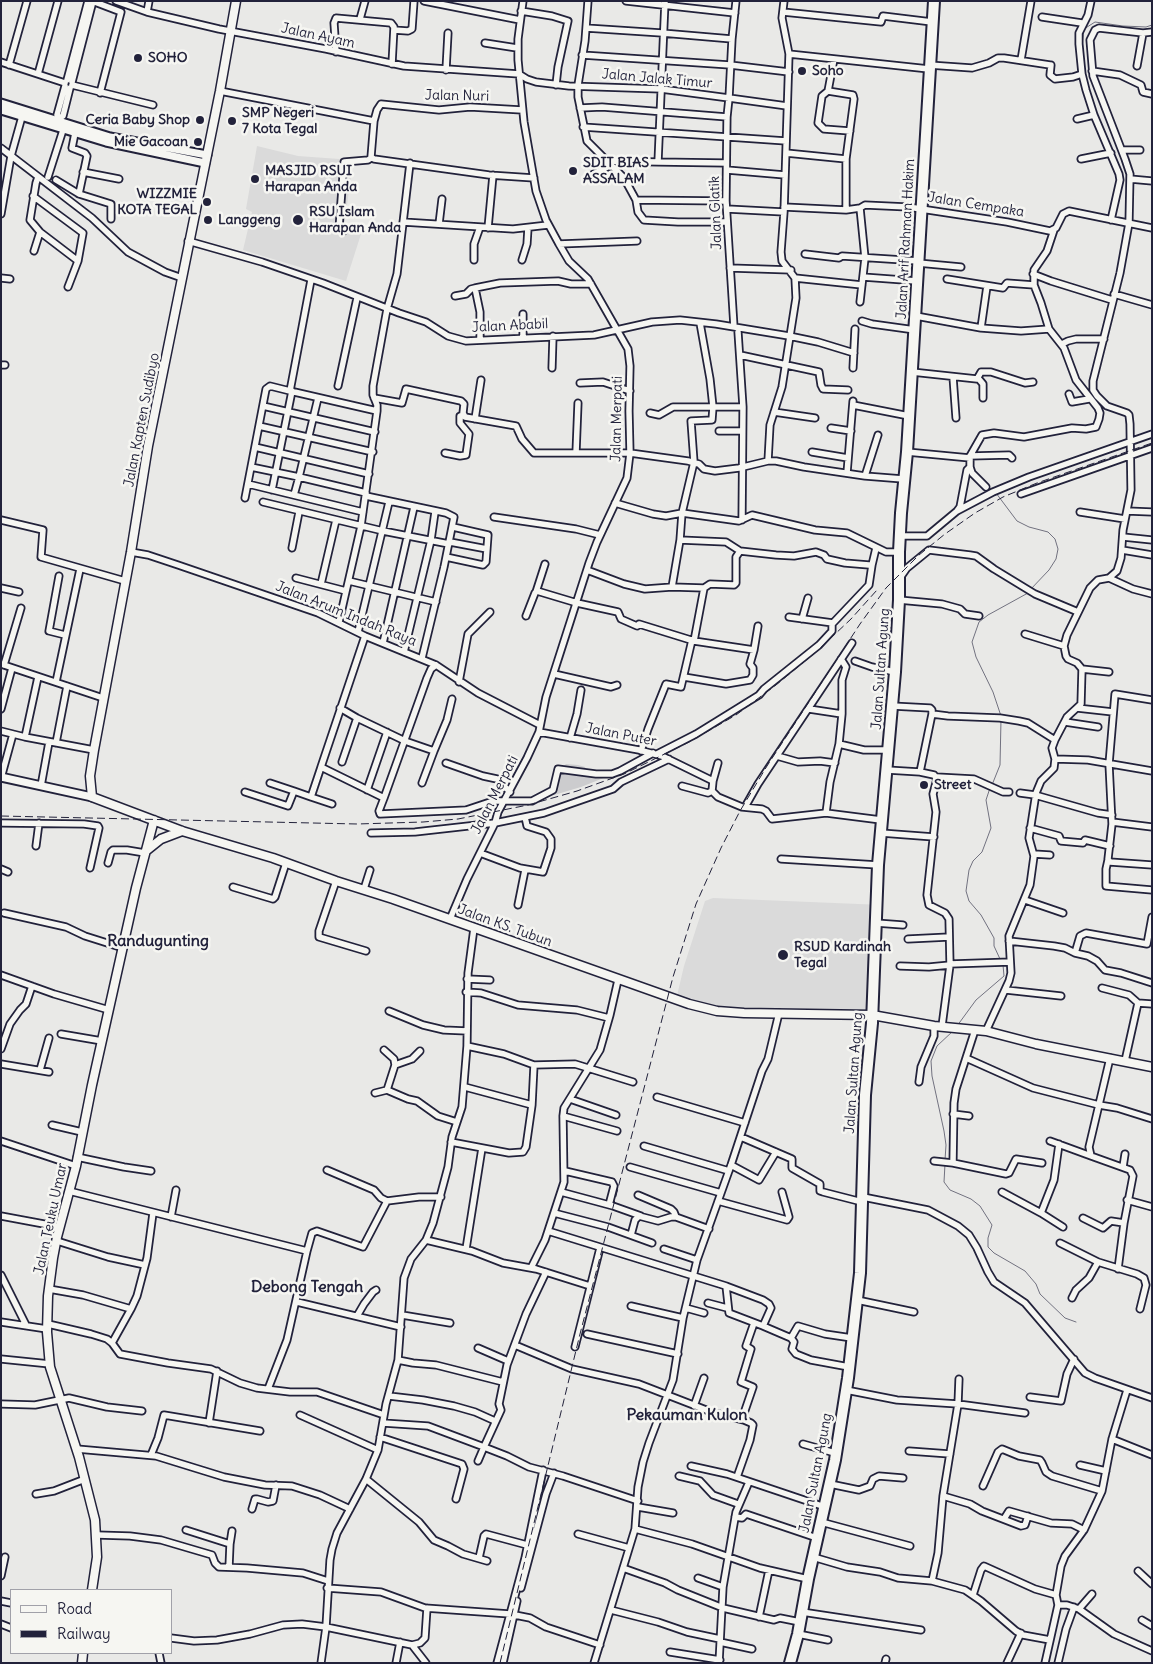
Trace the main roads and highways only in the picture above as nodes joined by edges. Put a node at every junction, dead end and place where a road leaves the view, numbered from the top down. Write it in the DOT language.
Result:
graph roads {
  1 [pos="236,1"];
  2 [pos="934,1"];
  3 [pos="903,479"];
  4 [pos="137,814"];
  5 [pos="154,820"];
  6 [pos="182,830"];
  7 [pos="145,853"];
  8 [pos="872,1015"];
  9 [pos="1152,1067"];
  10 [pos="92,1589"];
  11 [pos="790,1663"];
  1 -- 4 [label="main road, Jalan Kapten Sudibyo"];
  2 -- 3 [label="highway, Jalan Arif Rahman Hakim"];
  3 -- 8 [label="highway, Jalan Sultan Agung"];
  4 -- 5 [label="main road, Jalan KS. Tubun"];
  5 -- 6 [label="main road, Jalan KS. Tubun"];
  5 -- 7 [label="main road, Jalan Teuku Umar"];
  6 -- 7 [label="main road"];
  6 -- 8 [label="main road, Jalan KS. Tubun"];
  7 -- 10 [label="main road, Jalan Teuku Umar"];
  8 -- 9 [label="main road, Jalan KS. Tubun"];
  8 -- 11 [label="highway, Jalan Sultan Agung"];
}
